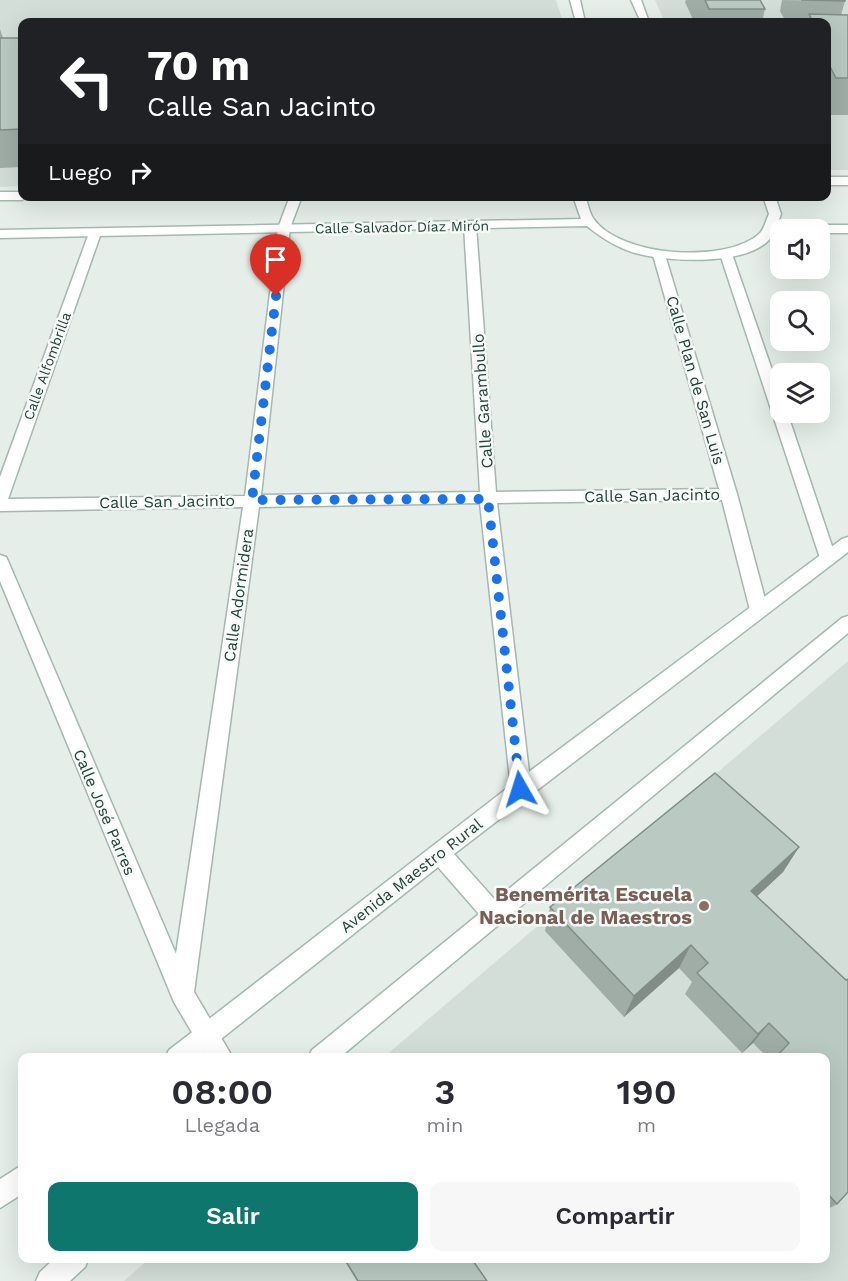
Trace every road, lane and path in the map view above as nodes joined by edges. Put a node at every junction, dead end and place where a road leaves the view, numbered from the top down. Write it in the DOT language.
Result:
graph roads {
  1 [pos="575,0"];
  2 [pos="636,0"];
  3 [pos="580,18"];
  4 [pos="643,18"];
  5 [pos="831,181"];
  6 [pos="848,181"];
  7 [pos="0,196"];
  8 [pos="18,196"];
  9 [pos="294,201"];
  10 [pos="579,201"];
  11 [pos="771,201"];
  12 [pos="774,219"];
  13 [pos="588,222"];
  14 [pos="470,226"];
  15 [pos="284,228"];
  16 [pos="830,229"];
  17 [pos="848,229"];
  18 [pos="770,230"];
  19 [pos="95,233"];
  20 [pos="0,234"];
  21 [pos="726,254"];
  22 [pos="659,255"];
  23 [pos="729,494"];
  24 [pos="0,499"];
  25 [pos="488,499"];
  26 [pos="252,500"];
  27 [pos="0,505"];
  28 [pos="848,543"];
  29 [pos="828,558"];
  30 [pos="0,561"];
  31 [pos="759,610"];
  32 [pos="848,623"];
  33 [pos="520,789"];
  34 [pos="439,853"];
  35 [pos="495,916"];
  36 [pos="182,994"];
  37 [pos="206,1034"];
  38 [pos="183,1053"];
  39 [pos="218,1053"];
  40 [pos="326,1053"];
  41 [pos="18,1181"];
  42 [pos="0,1195"];
  43 [pos="70,1263"];
  44 [pos="49,1281"];
  1 -- 3 [label="street"];
  2 -- 4 [label="street"];
  5 -- 6 [label="street"];
  7 -- 8 [label="street"];
  9 -- 15 [label="street, Calle Adormidera"];
  10 -- 13 [label="street"];
  11 -- 12 [label="street"];
  13 -- 14 [label="street, Calle Salvador Díaz Mirón"];
  13 -- 22 [label="street"];
  14 -- 15 [label="street, Calle Salvador Díaz Mirón"];
  14 -- 25 [label="street, Calle Garambullo"];
  15 -- 19 [label="street, Calle Salvador Díaz Mirón"];
  15 -- 26 [label="street, Calle Adormidera"];
  16 -- 17 [label="street"];
  18 -- 21 [label="street"];
  19 -- 20 [label="street, Calle Salvador Díaz Mirón"];
  19 -- 24 [label="street, Calle Alfombrilla"];
  21 -- 22 [label="street"];
  21 -- 29 [label="street"];
  22 -- 23 [label="street, Calle Plan de San Luis"];
  23 -- 25 [label="street, Calle San Jacinto"];
  23 -- 31 [label="street, Calle Plan de San Luis"];
  25 -- 26 [label="street, Calle San Jacinto"];
  25 -- 33 [label="street, Calle Garambullo"];
  26 -- 27 [label="street, Calle San Jacinto"];
  26 -- 36 [label="street, Calle Adormidera"];
  28 -- 29 [label="street, Avenida Maestro Rural"];
  29 -- 31 [label="street, Avenida Maestro Rural"];
  30 -- 36 [label="street, Calle José Parres"];
  31 -- 33 [label="street, Avenida Maestro Rural"];
  32 -- 35 [label="street"];
  33 -- 34 [label="street, Avenida Maestro Rural"];
  34 -- 35 [label="street"];
  34 -- 37 [label="street, Avenida Maestro Rural"];
  35 -- 40 [label="street"];
  36 -- 37 [label="street, Calle José Parres"];
  37 -- 38 [label="street, Avenida Maestro Rural"];
  37 -- 39 [label="street, Calle José Parres"];
  41 -- 42 [label="street"];
  43 -- 44 [label="street"];
}
